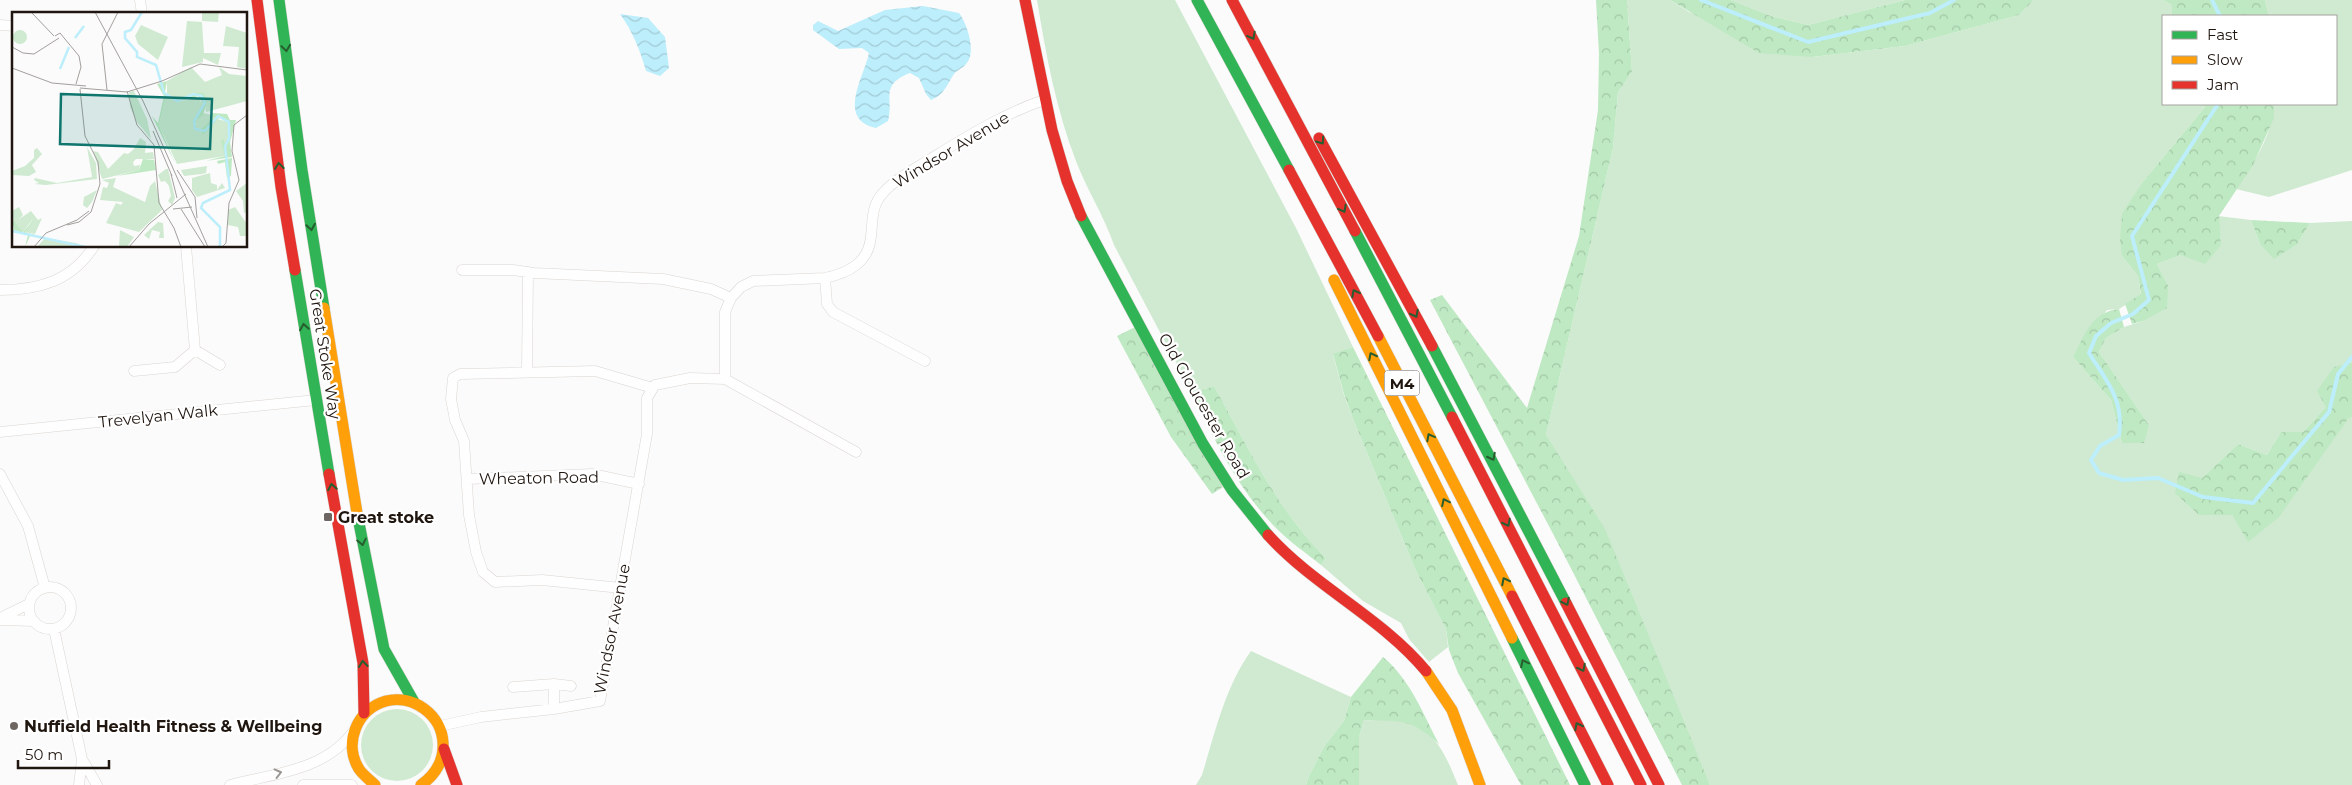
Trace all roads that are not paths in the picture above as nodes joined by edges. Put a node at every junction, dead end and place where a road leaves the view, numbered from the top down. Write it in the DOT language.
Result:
graph roads {
  1 [pos="257,0"];
  2 [pos="279,0"];
  3 [pos="1025,0"];
  4 [pos="1197,0"];
  5 [pos="1232,0"];
  6 [pos="1272,72"];
  7 [pos="1044,100"];
  8 [pos="1300,188"];
  9 [pos="92,248"];
  10 [pos="186,248"];
  11 [pos="462,270"];
  12 [pos="528,272"];
  13 [pos="825,278"];
  14 [pos="0,290"];
  15 [pos="731,298"];
  16 [pos="195,350"];
  17 [pos="925,361"];
  18 [pos="220,365"];
  19 [pos="134,372"];
  20 [pos="527,372"];
  21 [pos="725,379"];
  22 [pos="653,388"];
  23 [pos="316,400"];
  24 [pos="0,432"];
  25 [pos="856,452"];
  26 [pos="0,474"];
  27 [pos="468,479"];
  28 [pos="639,484"];
  29 [pos="45,588"];
  30 [pos="621,588"];
  31 [pos="29,604"];
  32 [pos="0,619"];
  33 [pos="34,621"];
  34 [pos="54,629"];
  35 [pos="554,684"];
  36 [pos="571,686"];
  37 [pos="513,687"];
  38 [pos="414,702"];
  39 [pos="554,709"];
  40 [pos="364,713"];
  41 [pos="440,726"];
  42 [pos="353,732"];
  43 [pos="444,749"];
  44 [pos="82,759"];
  45 [pos="79,785"];
  46 [pos="98,785"];
  47 [pos="230,785"];
  48 [pos="303,785"];
  49 [pos="352,785"];
  50 [pos="376,785"];
  51 [pos="421,785"];
  52 [pos="457,785"];
  53 [pos="1480,785"];
  54 [pos="1585,785"];
  55 [pos="1606,785"];
  56 [pos="1640,785"];
  57 [pos="1659,785"];
  23 -- 1 [label="main road, Great Stoke Way, one-way"];
  2 -- 38 [label="main road, Great Stoke Way, one-way"];
  3 -- 7 [label="main road, Old Gloucester Road"];
  4 -- 8 [label="main road, M4"];
  5 -- 6 [label="main road, M4, one-way"];
  6 -- 56 [label="main road, M4, one-way"];
  6 -- 57 [label="main road, M4, one-way"];
  7 -- 13 [label="street, Windsor Avenue"];
  7 -- 53 [label="main road, Old Gloucester Road"];
  54 -- 8 [label="main road, M4, one-way"];
  55 -- 8 [label="main road, M4, one-way"];
  9 -- 14 [label="street"];
  10 -- 16 [label="street"];
  11 -- 12 [label="street"];
  12 -- 15 [label="street"];
  12 -- 20 [label="street"];
  13 -- 15 [label="street, Windsor Avenue"];
  13 -- 17 [label="street"];
  15 -- 21 [label="street"];
  16 -- 18 [label="street"];
  16 -- 19 [label="street"];
  20 -- 22 [label="street"];
  20 -- 27 [label="street"];
  21 -- 22 [label="street"];
  21 -- 25 [label="street"];
  22 -- 28 [label="street, Windsor Avenue"];
  23 -- 24 [label="street, Trevelyan Walk"];
  40 -- 23 [label="main road, Great Stoke Way, one-way"];
  26 -- 29 [label="street"];
  27 -- 28 [label="street, Wheaton Road"];
  27 -- 30 [label="street"];
  28 -- 30 [label="street, Windsor Avenue"];
  29 -- 31 [label="street"];
  29 -- 34 [label="street"];
  30 -- 39 [label="street, Windsor Avenue"];
  31 -- 32 [label="street"];
  31 -- 33 [label="street"];
  32 -- 33 [label="street"];
  33 -- 34 [label="street"];
  34 -- 44 [label="street"];
  35 -- 36 [label="street"];
  35 -- 37 [label="street"];
  35 -- 39 [label="street"];
  38 -- 40 [label="main road"];
  38 -- 41 [label="main road"];
  39 -- 41 [label="street, Windsor Avenue"];
  40 -- 42 [label="main road"];
  41 -- 43 [label="main road"];
  47 -- 42 [label="street, one-way"];
  42 -- 50 [label="main road"];
  43 -- 51 [label="main road"];
  43 -- 52 [label="main road"];
  44 -- 45 [label="street"];
  44 -- 46 [label="street"];
  48 -- 49 [label="street"];
}
